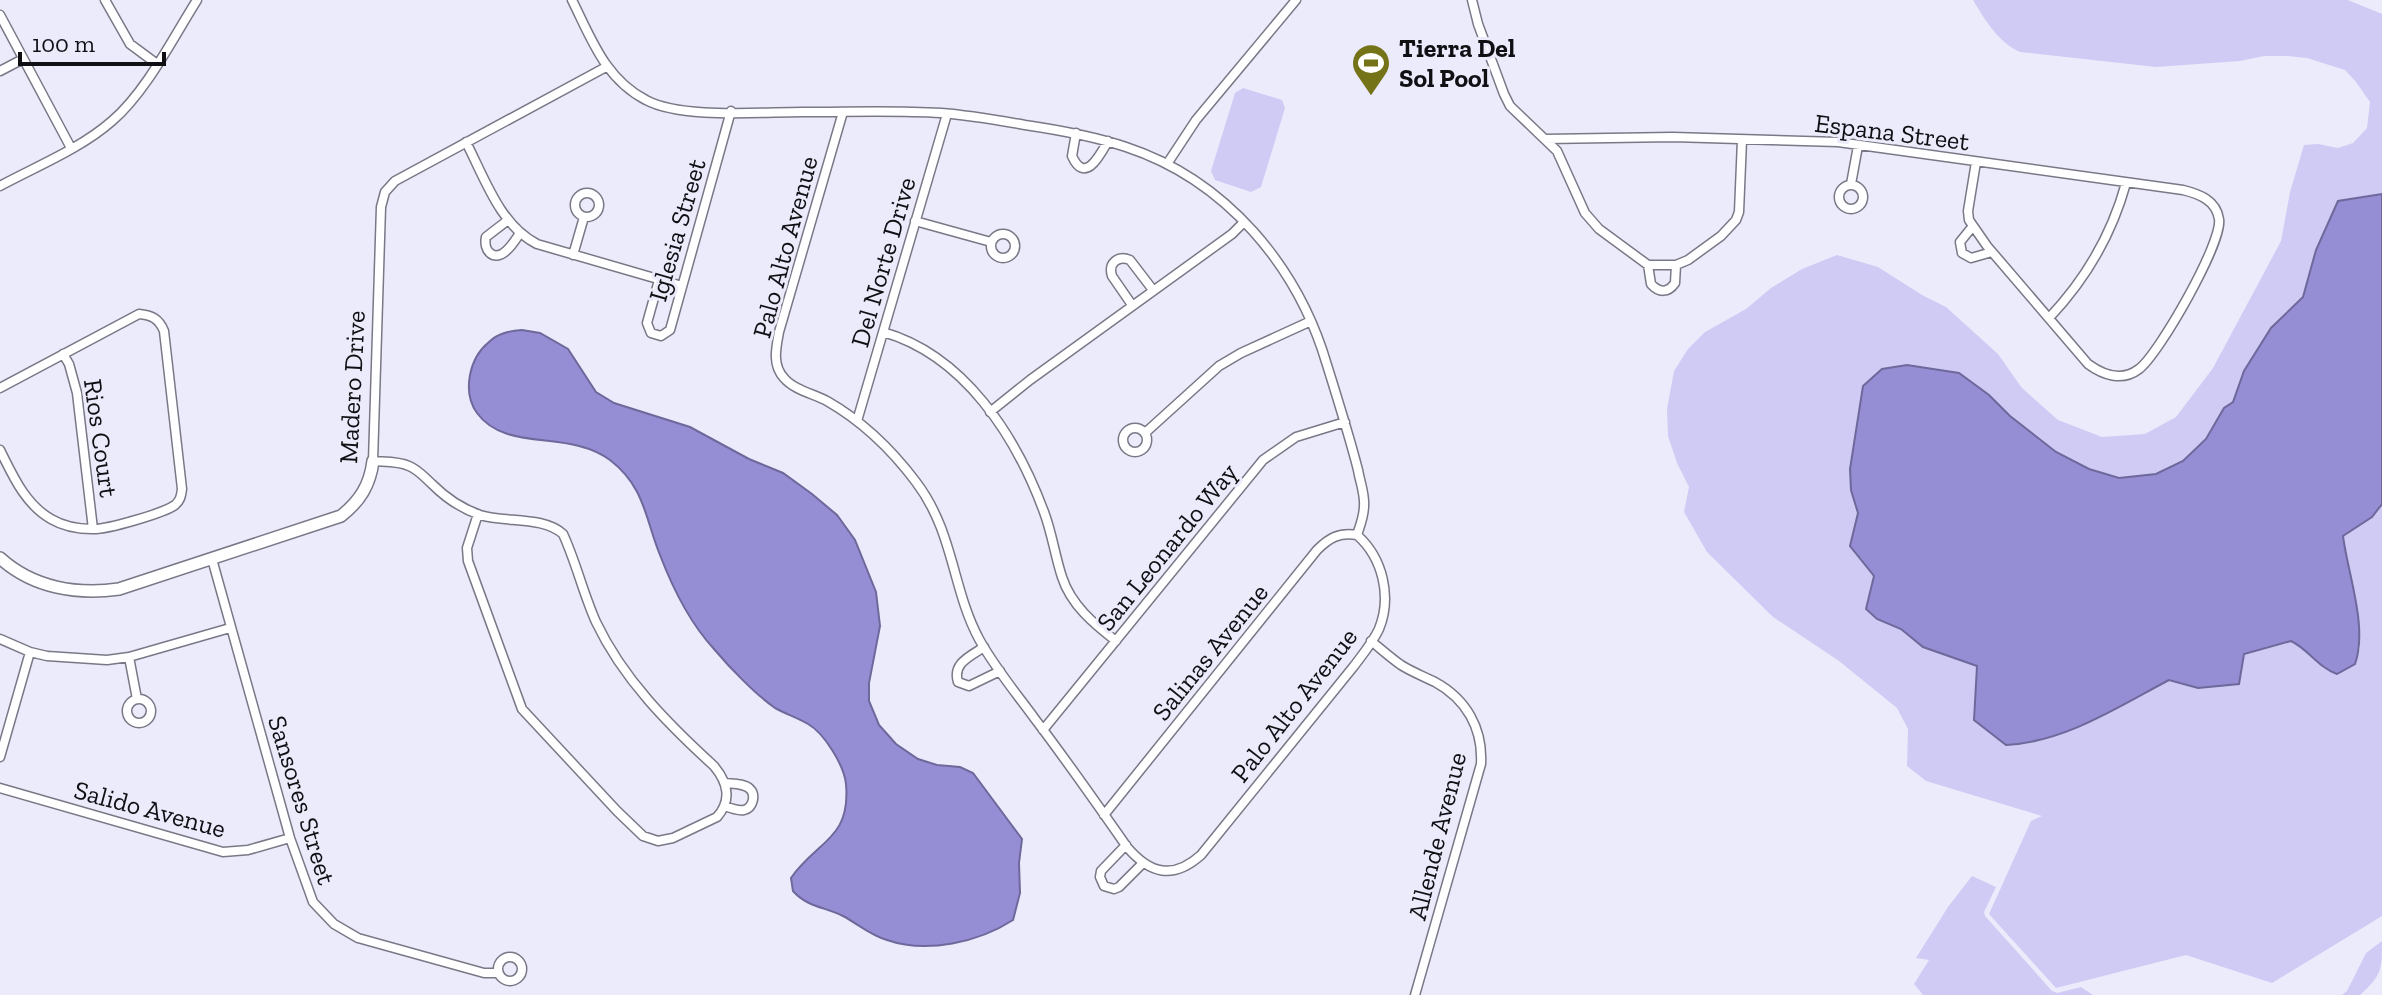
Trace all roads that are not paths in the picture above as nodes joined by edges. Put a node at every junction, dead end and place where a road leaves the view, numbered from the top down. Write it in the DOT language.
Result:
graph roads {
  1 [pos="105,0"];
  2 [pos="197,0"];
  3 [pos="572,0"];
  4 [pos="1296,0"];
  5 [pos="1472,0"];
  6 [pos="0,15"];
  7 [pos="23,59"];
  8 [pos="157,64"];
  9 [pos="606,67"];
  10 [pos="0,71"];
  11 [pos="731,111"];
  12 [pos="843,112"];
  13 [pos="947,114"];
  14 [pos="1076,133"];
  15 [pos="1545,139"];
  16 [pos="1742,140"];
  17 [pos="1108,141"];
  18 [pos="466,142"];
  19 [pos="1858,146"];
  20 [pos="71,148"];
  21 [pos="1976,162"];
  22 [pos="1167,164"];
  23 [pos="2126,183"];
  24 [pos="1851,184"];
  25 [pos="0,186"];
  26 [pos="584,217"];
  27 [pos="508,220"];
  28 [pos="915,221"];
  29 [pos="1244,222"];
  30 [pos="1973,226"];
  31 [pos="520,233"];
  32 [pos="991,242"];
  33 [pos="1992,252"];
  34 [pos="573,255"];
  35 [pos="1648,265"];
  36 [pos="1676,265"];
  37 [pos="659,280"];
  38 [pos="682,286"];
  39 [pos="1153,290"];
  40 [pos="1132,305"];
  41 [pos="2049,318"];
  42 [pos="1311,321"];
  43 [pos="883,332"];
  44 [pos="63,354"];
  45 [pos="0,388"];
  46 [pos="990,412"];
  47 [pos="857,421"];
  48 [pos="1345,422"];
  49 [pos="1145,433"];
  50 [pos="0,450"];
  51 [pos="373,461"];
  52 [pos="478,514"];
  53 [pos="93,529"];
  54 [pos="1357,535"];
  55 [pos="0,558"];
  56 [pos="212,559"];
  57 [pos="230,628"];
  58 [pos="0,639"];
  59 [pos="1116,641"];
  60 [pos="1371,641"];
  61 [pos="984,647"];
  62 [pos="30,652"];
  63 [pos="129,657"];
  64 [pos="1000,671"];
  65 [pos="137,699"];
  66 [pos="1043,730"];
  67 [pos="0,757"];
  68 [pos="725,783"];
  69 [pos="0,788"];
  70 [pos="725,806"];
  71 [pos="1104,815"];
  72 [pos="290,838"];
  73 [pos="1126,845"];
  74 [pos="1143,863"];
  75 [pos="498,973"];
  76 [pos="1415,995"];
  1 -- 8 [label="street"];
  2 -- 8 [label="street"];
  3 -- 9 [label="street"];
  4 -- 22 [label="street"];
  5 -- 15 [label="street"];
  6 -- 7 [label="street"];
  7 -- 10 [label="street"];
  7 -- 20 [label="street"];
  8 -- 20 [label="street"];
  9 -- 11 [label="street"];
  9 -- 18 [label="street, Madero Drive"];
  11 -- 12 [label="street"];
  11 -- 38 [label="street, Iglesia Street"];
  12 -- 13 [label="street"];
  12 -- 47 [label="street, Palo Alto Avenue"];
  13 -- 14 [label="street"];
  13 -- 28 [label="street, Del Norte Drive"];
  14 -- 17 [label="street"];
  14 -- 17 [label="street"];
  15 -- 16 [label="street, Espana Street"];
  15 -- 35 [label="street"];
  16 -- 19 [label="street, Espana Street"];
  16 -- 36 [label="street"];
  17 -- 22 [label="street"];
  18 -- 27 [label="street"];
  18 -- 51 [label="street, Madero Drive"];
  19 -- 21 [label="street, Espana Street"];
  19 -- 24 [label="street"];
  20 -- 25 [label="street"];
  21 -- 23 [label="street, Espana Street"];
  21 -- 30 [label="street"];
  22 -- 29 [label="street"];
  23 -- 41 [label="street"];
  23 -- 41 [label="street, Espana Street"];
  26 -- 34 [label="street"];
  27 -- 31 [label="street"];
  27 -- 31 [label="street"];
  28 -- 32 [label="street"];
  28 -- 43 [label="street, Del Norte Drive"];
  29 -- 39 [label="street"];
  29 -- 42 [label="street"];
  30 -- 33 [label="street"];
  30 -- 33 [label="street"];
  31 -- 34 [label="street"];
  33 -- 41 [label="street"];
  34 -- 37 [label="street"];
  35 -- 36 [label="street"];
  35 -- 36 [label="street"];
  37 -- 38 [label="street"];
  37 -- 38 [label="street, Iglesia Street"];
  39 -- 40 [label="street"];
  39 -- 40 [label="street"];
  40 -- 46 [label="street"];
  42 -- 48 [label="street"];
  42 -- 49 [label="street"];
  43 -- 46 [label="street"];
  43 -- 47 [label="street, Del Norte Drive"];
  44 -- 45 [label="street"];
  44 -- 53 [label="street, Rios Court"];
  44 -- 53 [label="street"];
  46 -- 59 [label="street"];
  47 -- 61 [label="street, Palo Alto Avenue"];
  48 -- 54 [label="street"];
  48 -- 59 [label="street, San Leonardo Way"];
  50 -- 53 [label="street"];
  51 -- 52 [label="street"];
  51 -- 56 [label="street, Madero Drive"];
  52 -- 68 [label="street"];
  52 -- 70 [label="street"];
  54 -- 60 [label="street, Palo Alto Avenue"];
  54 -- 71 [label="street, Salinas Avenue"];
  55 -- 56 [label="street, Madero Drive"];
  56 -- 57 [label="street, Sansores Street"];
  57 -- 63 [label="street"];
  57 -- 72 [label="street, Sansores Street"];
  58 -- 62 [label="street"];
  59 -- 66 [label="street, San Leonardo Way"];
  60 -- 74 [label="street, Palo Alto Avenue"];
  60 -- 76 [label="street, Allende Avenue"];
  61 -- 64 [label="street, Palo Alto Avenue"];
  61 -- 64 [label="street"];
  62 -- 63 [label="street"];
  62 -- 67 [label="street"];
  63 -- 65 [label="street"];
  64 -- 66 [label="street, Palo Alto Avenue"];
  66 -- 71 [label="street, Palo Alto Avenue"];
  68 -- 70 [label="street"];
  68 -- 70 [label="street"];
  69 -- 72 [label="street, Salido Avenue"];
  71 -- 73 [label="street, Palo Alto Avenue"];
  72 -- 75 [label="street, Sansores Street"];
  73 -- 74 [label="street, Palo Alto Avenue"];
  73 -- 74 [label="street"];
}
